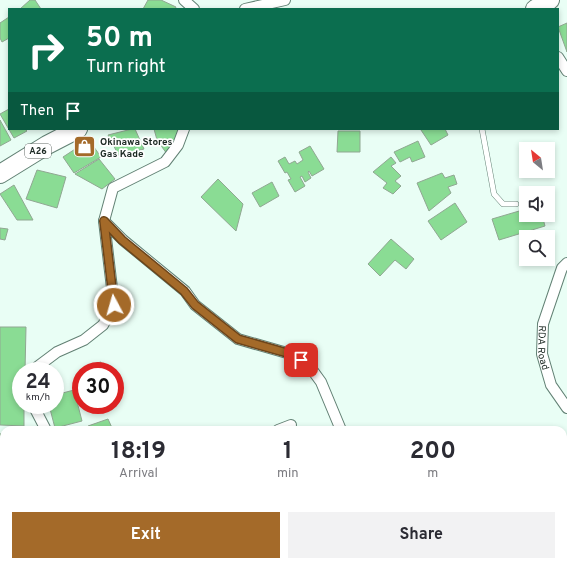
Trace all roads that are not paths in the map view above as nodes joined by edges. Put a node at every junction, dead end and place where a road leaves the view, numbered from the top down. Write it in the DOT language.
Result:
graph roads {
  1 [pos="184,0"];
  2 [pos="285,0"];
  3 [pos="193,8"];
  4 [pos="249,8"];
  5 [pos="559,59"];
  6 [pos="567,71"];
  7 [pos="76,130"];
  8 [pos="184,130"];
  9 [pos="482,130"];
  10 [pos="0,174"];
  11 [pos="516,204"];
  12 [pos="104,221"];
  13 [pos="567,263"];
  14 [pos="44,362"];
  15 [pos="567,408"];
  16 [pos="38,414"];
  17 [pos="291,424"];
  18 [pos="44,426"];
  19 [pos="287,426"];
  20 [pos="339,426"];
  1 -- 3 [label="street"];
  2 -- 4 [label="street"];
  5 -- 6 [label="street"];
  7 -- 10 [label="highway, A26"];
  8 -- 12 [label="street"];
  9 -- 11 [label="lane"];
  12 -- 14 [label="street"];
  12 -- 20 [label="street"];
  13 -- 15 [label="street, RDA Road"];
  16 -- 18 [label="street"];
  17 -- 19 [label="street"];
}
